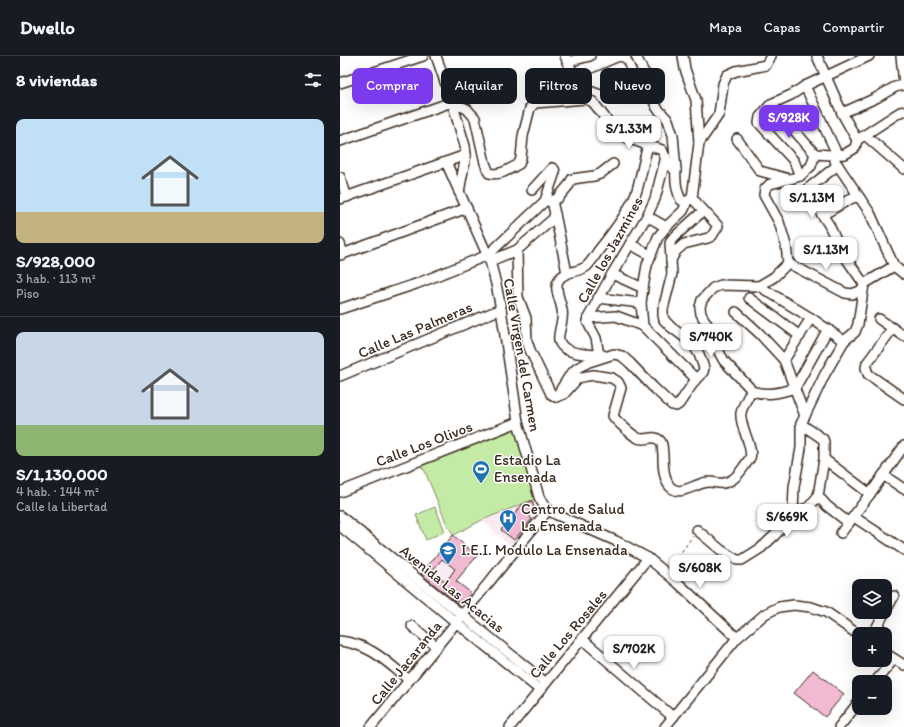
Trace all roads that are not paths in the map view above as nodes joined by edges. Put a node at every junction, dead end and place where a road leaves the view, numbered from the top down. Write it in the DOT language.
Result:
graph roads {
  1 [pos="423,56"];
  2 [pos="436,56"];
  3 [pos="590,56"];
  4 [pos="636,56"];
  5 [pos="683,56"];
  6 [pos="771,56"];
  7 [pos="817,56"];
  8 [pos="869,56"];
  9 [pos="901,56"];
  10 [pos="566,59"];
  11 [pos="620,67"];
  12 [pos="441,70"];
  13 [pos="825,77"];
  14 [pos="592,79"];
  15 [pos="340,84"];
  16 [pos="904,84"];
  17 [pos="805,86"];
  18 [pos="446,104"];
  19 [pos="453,104"];
  20 [pos="456,104"];
  21 [pos="772,104"];
  22 [pos="904,111"];
  23 [pos="842,113"];
  24 [pos="865,135"];
  25 [pos="737,139"];
  26 [pos="857,140"];
  27 [pos="340,141"];
  28 [pos="699,143"];
  29 [pos="648,145"];
  30 [pos="815,154"];
  31 [pos="834,154"];
  32 [pos="466,155"];
  33 [pos="666,157"];
  34 [pos="446,162"];
  35 [pos="613,164"];
  36 [pos="838,165"];
  37 [pos="676,170"];
  38 [pos="904,170"];
  39 [pos="800,176"];
  40 [pos="340,177"];
  41 [pos="790,180"];
  42 [pos="532,190"];
  43 [pos="459,192"];
  44 [pos="859,197"];
  45 [pos="344,198"];
  46 [pos="689,200"];
  47 [pos="549,201"];
  48 [pos="467,208"];
  49 [pos="704,210"];
  50 [pos="555,214"];
  51 [pos="822,215"];
  52 [pos="647,216"];
  53 [pos="666,227"];
  54 [pos="340,244"];
  55 [pos="630,244"];
  56 [pos="517,250"];
  57 [pos="342,254"];
  58 [pos="650,255"];
  59 [pos="489,258"];
  60 [pos="671,260"];
  61 [pos="788,263"];
  62 [pos="894,266"];
  63 [pos="567,273"];
  64 [pos="612,274"];
  65 [pos="904,274"];
  66 [pos="759,286"];
  67 [pos="864,287"];
  68 [pos="642,288"];
  69 [pos="598,298"];
  70 [pos="749,298"];
  71 [pos="641,303"];
  72 [pos="341,306"];
  73 [pos="501,309"];
  74 [pos="736,312"];
  75 [pos="588,318"];
  76 [pos="811,318"];
  77 [pos="879,319"];
  78 [pos="643,326"];
  79 [pos="893,328"];
  80 [pos="828,330"];
  81 [pos="800,336"];
  82 [pos="904,336"];
  83 [pos="844,341"];
  84 [pos="614,354"];
  85 [pos="599,355"];
  86 [pos="784,360"];
  87 [pos="340,376"];
  88 [pos="696,379"];
  89 [pos="794,388"];
  90 [pos="752,392"];
  91 [pos="556,397"];
  92 [pos="904,398"];
  93 [pos="803,420"];
  94 [pos="518,422"];
  95 [pos="904,446"];
  96 [pos="824,459"];
  97 [pos="883,475"];
  98 [pos="904,490"];
  99 [pos="340,492"];
  100 [pos="870,494"];
  101 [pos="818,496"];
  102 [pos="548,510"];
  103 [pos="793,512"];
  104 [pos="340,516"];
  105 [pos="851,520"];
  106 [pos="340,526"];
  107 [pos="697,530"];
  108 [pos="841,533"];
  109 [pos="904,550"];
  110 [pos="648,558"];
  111 [pos="894,596"];
  112 [pos="892,600"];
  113 [pos="459,619"];
  114 [pos="412,626"];
  115 [pos="852,630"];
  116 [pos="737,638"];
  117 [pos="582,639"];
  118 [pos="340,641"];
  119 [pos="437,647"];
  120 [pos="894,659"];
  121 [pos="904,665"];
  122 [pos="881,675"];
  123 [pos="409,680"];
  124 [pos="543,686"];
  125 [pos="852,711"];
  126 [pos="673,717"];
  127 [pos="371,727"];
  128 [pos="510,727"];
  129 [pos="665,727"];
  130 [pos="839,727"];
  1 -- 15 [label="street"];
  2 -- 12 [label="street"];
  3 -- 10 [label="street"];
  4 -- 37 [label="street"];
  5 -- 28 [label="street"];
  6 -- 28 [label="street"];
  7 -- 13 [label="street"];
  8 -- 13 [label="street"];
  9 -- 16 [label="street"];
  11 -- 14 [label="street"];
  13 -- 17 [label="street"];
  13 -- 23 [label="street"];
  16 -- 23 [label="street"];
  17 -- 21 [label="street"];
  17 -- 31 [label="street"];
  18 -- 27 [label="street"];
  19 -- 32 [label="street"];
  20 -- 29 [label="street"];
  21 -- 30 [label="street"];
  21 -- 39 [label="street"];
  22 -- 24 [label="street"];
  23 -- 26 [label="street"];
  24 -- 26 [label="street"];
  24 -- 38 [label="street"];
  25 -- 41 [label="street"];
  26 -- 31 [label="street"];
  28 -- 46 [label="street"];
  29 -- 33 [label="street"];
  29 -- 63 [label="street"];
  30 -- 31 [label="street"];
  30 -- 39 [label="street"];
  31 -- 36 [label="street"];
  32 -- 34 [label="street"];
  32 -- 43 [label="street"];
  33 -- 37 [label="street"];
  33 -- 52 [label="street, Calle los Jazmines"];
  34 -- 43 [label="street, Calle Virgen del Carmen"];
  34 -- 45 [label="street"];
  35 -- 47 [label="street"];
  36 -- 44 [label="street"];
  36 -- 51 [label="street"];
  37 -- 46 [label="street"];
  39 -- 41 [label="street"];
  40 -- 45 [label="street"];
  41 -- 61 [label="street"];
  42 -- 47 [label="street"];
  43 -- 48 [label="street, Calle Virgen del Carmen"];
  44 -- 51 [label="street"];
  44 -- 62 [label="street"];
  46 -- 49 [label="street"];
  46 -- 53 [label="street"];
  47 -- 50 [label="street"];
  47 -- 59 [label="street"];
  48 -- 57 [label="street"];
  48 -- 59 [label="street, Calle Virgen del Carmen"];
  49 -- 60 [label="street"];
  49 -- 60 [label="street"];
  50 -- 56 [label="street"];
  50 -- 63 [label="street"];
  51 -- 67 [label="street"];
  52 -- 53 [label="street"];
  52 -- 55 [label="street, Calle los Jazmines"];
  53 -- 58 [label="street"];
  54 -- 57 [label="street"];
  55 -- 58 [label="street"];
  55 -- 64 [label="street, Calle los Jazmines"];
  56 -- 59 [label="street"];
  56 -- 91 [label="street"];
  58 -- 68 [label="street"];
  59 -- 72 [label="street"];
  59 -- 73 [label="street, Calle Virgen del Carmen"];
  60 -- 88 [label="street"];
  61 -- 66 [label="street"];
  61 -- 67 [label="street"];
  62 -- 65 [label="street"];
  62 -- 67 [label="street"];
  63 -- 85 [label="street"];
  64 -- 68 [label="street"];
  64 -- 69 [label="street, Calle los Jazmines"];
  66 -- 76 [label="street"];
  66 -- 90 [label="street"];
  67 -- 83 [label="street"];
  68 -- 71 [label="street"];
  69 -- 71 [label="street"];
  69 -- 75 [label="street, Calle los Jazmines"];
  70 -- 81 [label="street"];
  71 -- 78 [label="street"];
  73 -- 87 [label="street, Calle Las Palmeras"];
  73 -- 94 [label="street, Calle Virgen del Carmen"];
  74 -- 86 [label="street"];
  75 -- 78 [label="street"];
  75 -- 85 [label="street, Calle los Jazmines"];
  76 -- 80 [label="street"];
  76 -- 81 [label="street"];
  77 -- 79 [label="street"];
  78 -- 88 [label="street"];
  79 -- 82 [label="street"];
  79 -- 92 [label="street"];
  80 -- 83 [label="street"];
  80 -- 89 [label="street"];
  81 -- 86 [label="street"];
  83 -- 93 [label="street"];
  84 -- 85 [label="street"];
  84 -- 88 [label="street"];
  84 -- 91 [label="street"];
  86 -- 89 [label="street"];
  89 -- 90 [label="street"];
  89 -- 93 [label="street"];
  90 -- 91 [label="street"];
  93 -- 96 [label="street"];
  93 -- 103 [label="street"];
  94 -- 99 [label="street, Calle Los Olivos"];
  94 -- 102 [label="street, Calle Virgen del Carmen"];
  95 -- 97 [label="street"];
  96 -- 100 [label="street"];
  96 -- 101 [label="street"];
  97 -- 98 [label="street"];
  97 -- 100 [label="street"];
  100 -- 105 [label="street"];
  101 -- 103 [label="street"];
  101 -- 105 [label="street"];
  102 -- 110 [label="street"];
  102 -- 113 [label="street, Calle Jacaranda"];
  103 -- 107 [label="street"];
  104 -- 113 [label="street, Avenida Las Acacias"];
  105 -- 108 [label="street"];
  105 -- 109 [label="street"];
  106 -- 113 [label="street, Avenida Las Acacias"];
  110 -- 116 [label="street"];
  110 -- 117 [label="street, Calle Los Rosales"];
  111 -- 112 [label="street"];
  113 -- 119 [label="street, Calle Jacaranda"];
  113 -- 124 [label="street, Avenida Las Acacias"];
  114 -- 119 [label="street"];
  115 -- 116 [label="street"];
  116 -- 126 [label="street"];
  117 -- 124 [label="street, Calle Los Rosales"];
  117 -- 126 [label="street"];
  118 -- 123 [label="street"];
  119 -- 123 [label="street, Calle Jacaranda"];
  120 -- 121 [label="street"];
  120 -- 122 [label="street"];
  123 -- 127 [label="street, Calle Jacaranda"];
  124 -- 128 [label="street, Calle Los Rosales"];
  125 -- 130 [label="street"];
  126 -- 129 [label="street"];
}
